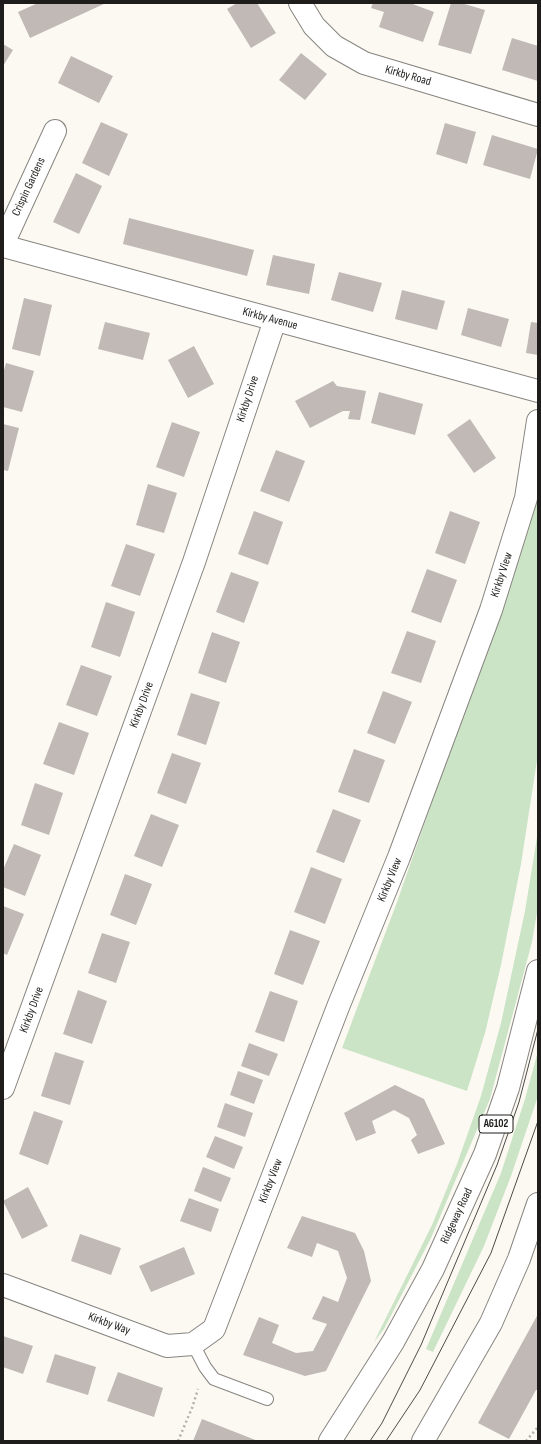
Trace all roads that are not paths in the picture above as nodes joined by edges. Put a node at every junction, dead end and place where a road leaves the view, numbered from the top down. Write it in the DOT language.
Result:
graph roads {
  1 [pos="300,3"];
  2 [pos="538,115"];
  3 [pos="55,131"];
  4 [pos="3,245"];
  5 [pos="275,320"];
  6 [pos="538,391"];
  7 [pos="538,422"];
  8 [pos="538,971"];
  9 [pos="3,1088"];
  10 [pos="538,1204"];
  11 [pos="3,1285"];
  12 [pos="193,1344"];
  13 [pos="267,1399"];
  14 [pos="330,1441"];
  15 [pos="423,1441"];
  1 -- 2 [label="main road, Kirkby Road"];
  3 -- 4 [label="main road, Crispin Gardens"];
  4 -- 5 [label="main road, Kirkby Avenue"];
  5 -- 6 [label="main road, Kirkby Avenue"];
  5 -- 9 [label="main road, Kirkby Drive"];
  7 -- 12 [label="main road, Kirkby View"];
  8 -- 14 [label="main road, Ridgeway Road / A6102"];
  10 -- 15 [label="main road"];
  11 -- 12 [label="main road, Kirkby Way"];
  12 -- 13 [label="lane"];
}
